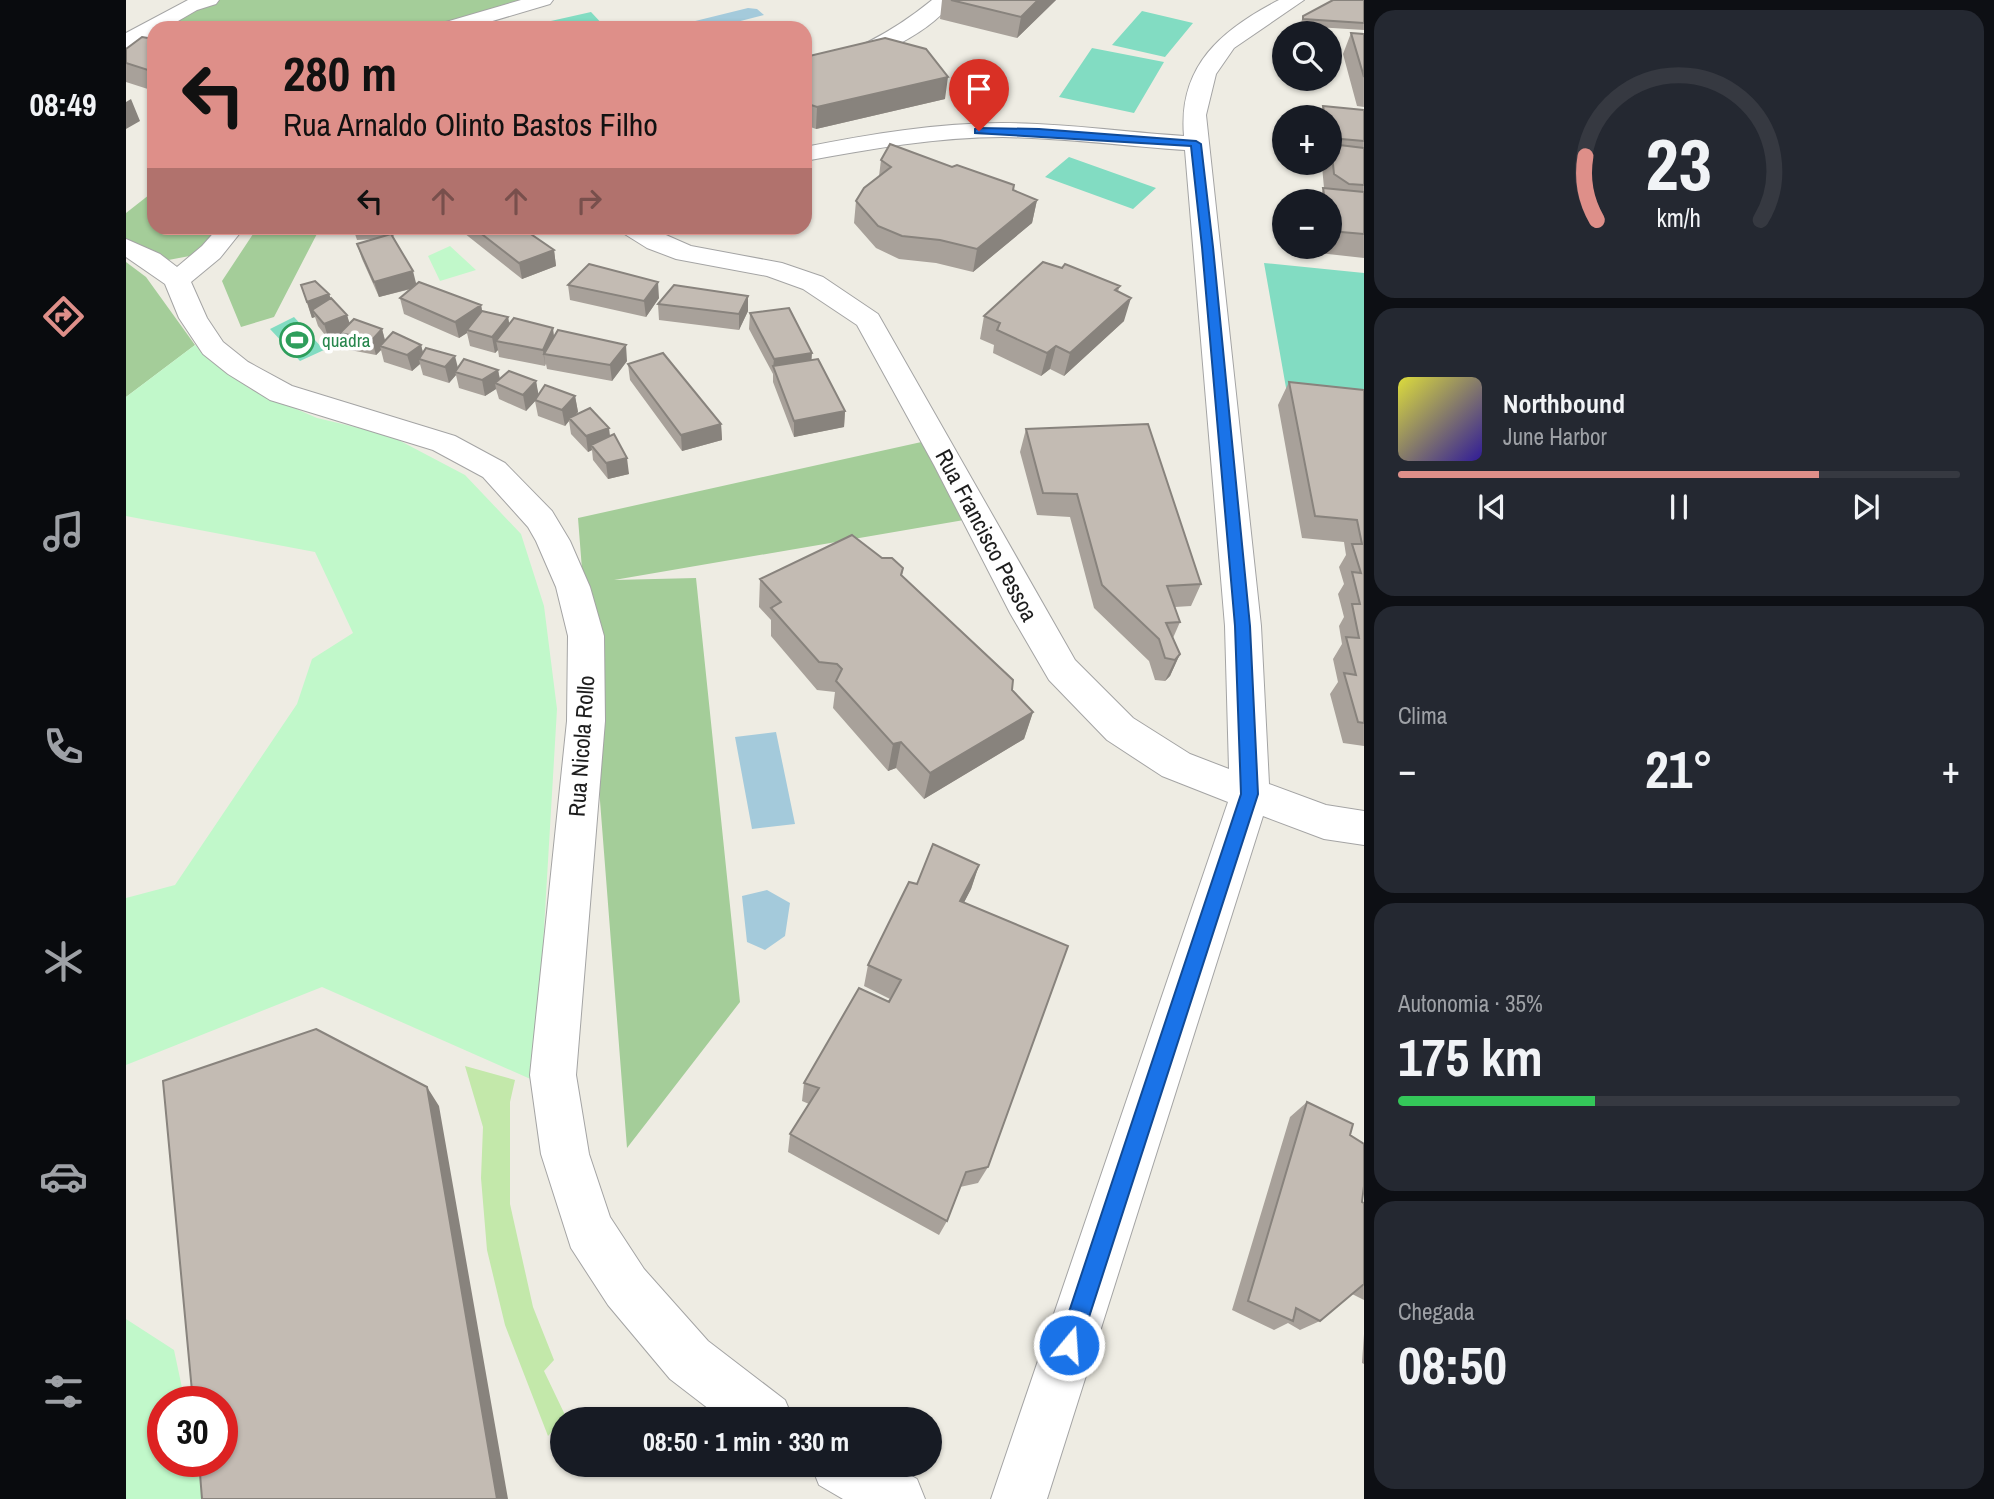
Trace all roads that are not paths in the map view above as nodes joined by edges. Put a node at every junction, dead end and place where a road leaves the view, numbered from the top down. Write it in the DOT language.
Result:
graph roads {
  1 [pos="543,0"];
  2 [pos="944,0"];
  3 [pos="1294,0"];
  4 [pos="191,2"];
  5 [pos="159,21"];
  6 [pos="470,21"];
  7 [pos="147,28"];
  8 [pos="126,41"];
  9 [pos="812,69"];
  10 [pos="1196,144"];
  11 [pos="812,153"];
  12 [pos="225,235"];
  13 [pos="644,235"];
  14 [pos="126,247"];
  15 [pos="177,280"];
  16 [pos="1250,794"];
  17 [pos="1364,828"];
  18 [pos="751,1407"];
  19 [pos="859,1477"];
  20 [pos="897,1499"];
  21 [pos="1019,1499"];
  1 -- 6 [label="street"];
  2 -- 9 [label="street"];
  3 -- 10 [label="street"];
  4 -- 5 [label="street"];
  7 -- 8 [label="street"];
  10 -- 11 [label="street"];
  10 -- 16 [label="street"];
  12 -- 15 [label="street"];
  13 -- 16 [label="street, Rua Francisco Pessoa"];
  14 -- 15 [label="street"];
  15 -- 18 [label="street, Rua Nicola Rollo"];
  16 -- 17 [label="street, Rua Francisco Pessoa"];
  16 -- 21 [label="street"];
  19 -- 20 [label="street"];
}
